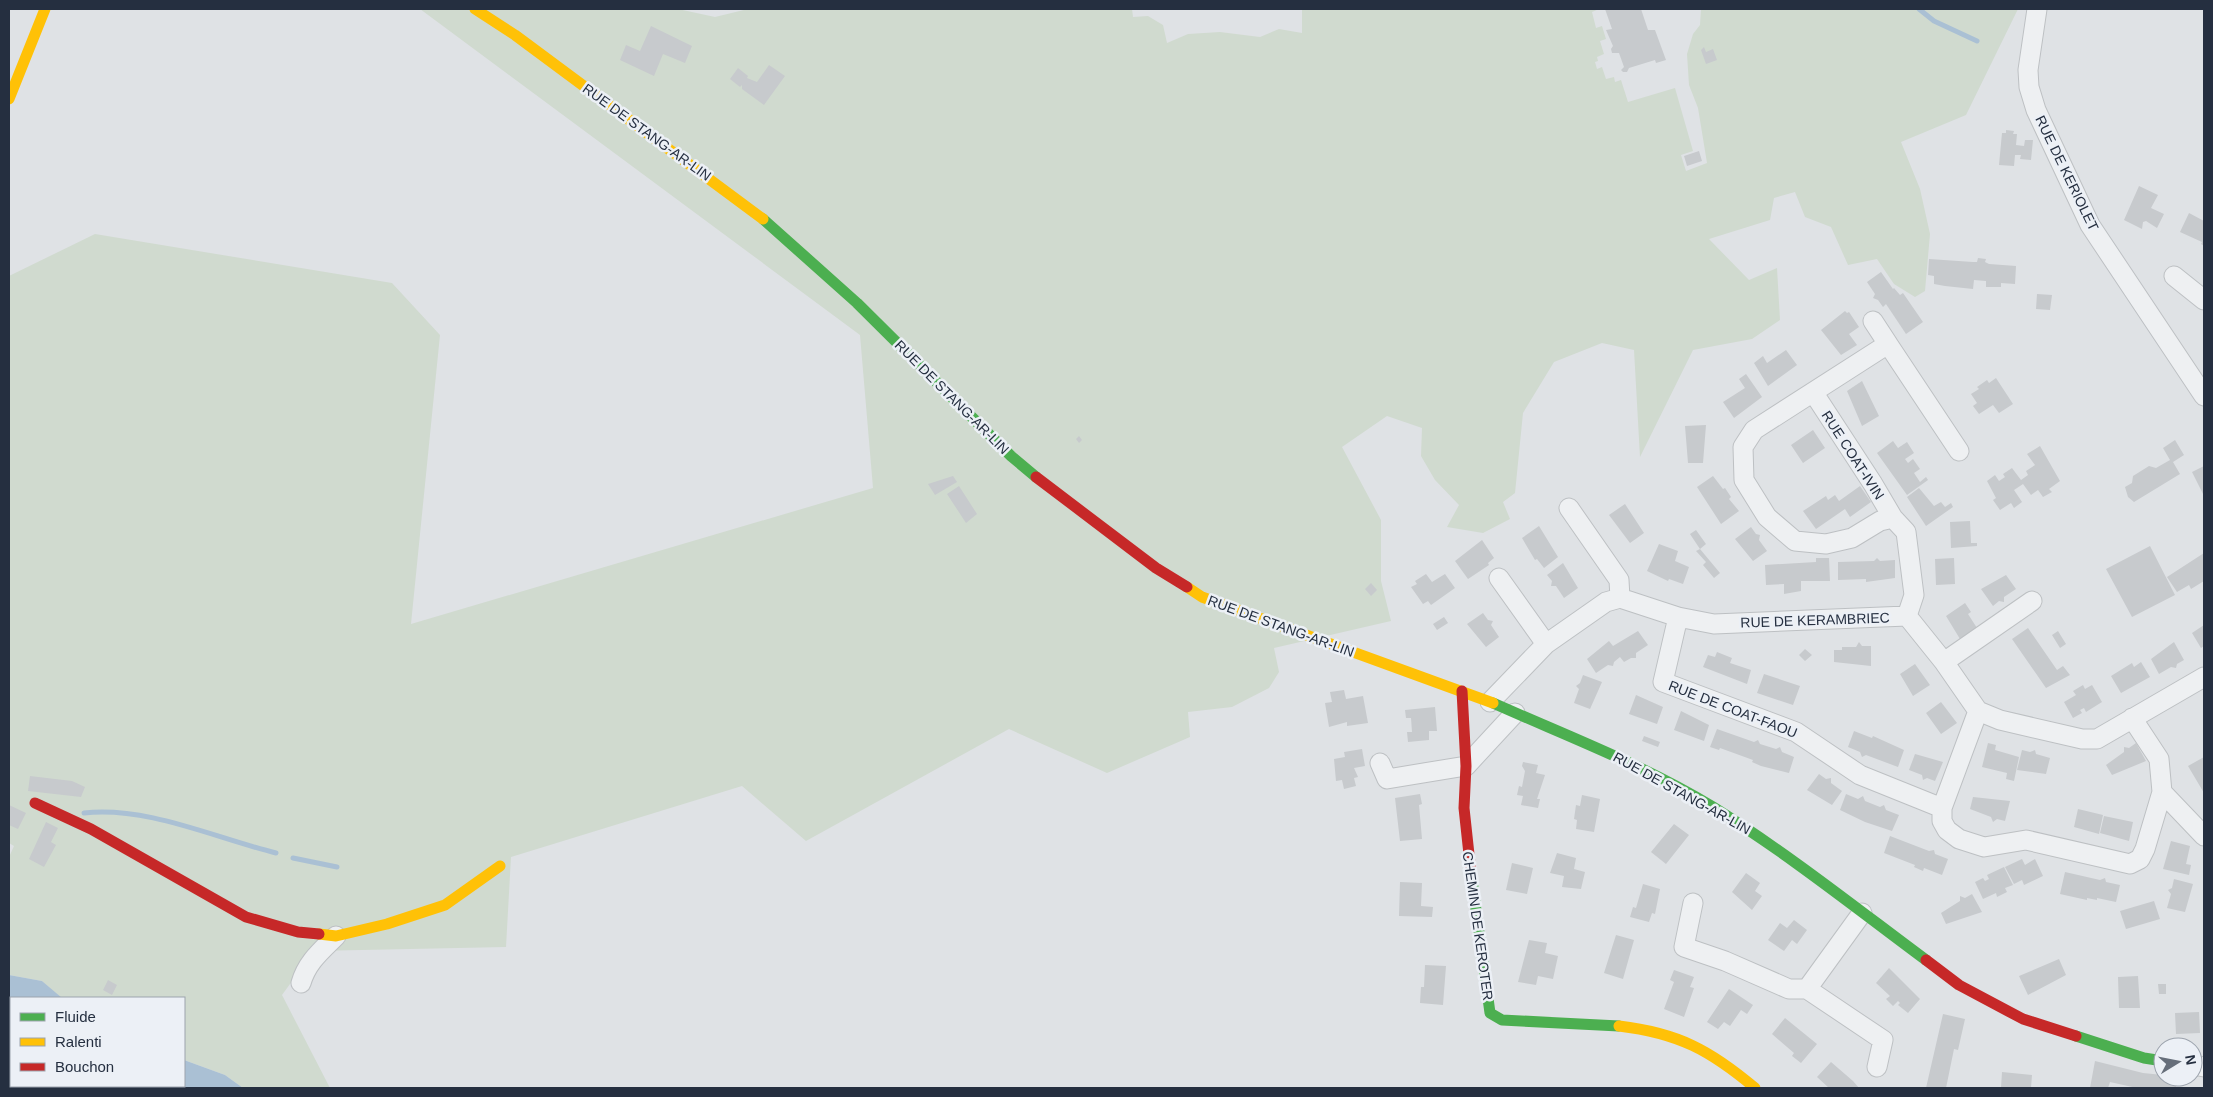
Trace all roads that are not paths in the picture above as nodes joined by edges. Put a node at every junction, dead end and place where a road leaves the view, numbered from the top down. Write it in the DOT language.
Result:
graph roads {
  1 [pos="45,9"];
  2 [pos="475,9"];
  3 [pos="2037,9"];
  4 [pos="9,99"];
  5 [pos="2174,276"];
  6 [pos="2204,300"];
  7 [pos="1873,321"];
  8 [pos="1888,344"];
  9 [pos="1813,392"];
  10 [pos="2204,396"];
  11 [pos="1959,451"];
  12 [pos="1569,508"];
  13 [pos="1893,518"];
  14 [pos="1499,578"];
  15 [pos="1620,598"];
  16 [pos="2032,601"];
  17 [pos="1907,616"];
  18 [pos="1678,617"];
  19 [pos="1546,644"];
  20 [pos="1944,662"];
  21 [pos="2204,677"];
  22 [pos="1462,692"];
  23 [pos="1490,702"];
  24 [pos="1978,711"];
  25 [pos="1515,713"];
  26 [pos="2132,718"];
  27 [pos="1380,763"];
  28 [pos="1466,766"];
  29 [pos="2162,792"];
  30 [pos="35,803"];
  31 [pos="1942,808"];
  32 [pos="2204,836"];
  33 [pos="500,866"];
  34 [pos="1692,903"];
  35 [pos="1862,913"];
  36 [pos="336,936"];
  37 [pos="301,983"];
  38 [pos="1807,989"];
  39 [pos="2153,1059"];
  40 [pos="1877,1067"];
  41 [pos="1755,1088"];
  1 -- 4 [label="street"];
  2 -- 22 [label="street, RUE DE STANG-AR-LIN"];
  3 -- 10 [label="street, RUE DE KERIOLET"];
  5 -- 6 [label="street"];
  7 -- 8 [label="street"];
  8 -- 9 [label="street, RUE COAT-IVIN"];
  8 -- 11 [label="street"];
  9 -- 13 [label="street, RUE COAT-IVIN"];
  9 -- 13 [label="street, RUE COAT-IVIN"];
  12 -- 15 [label="street"];
  13 -- 17 [label="street, RUE COAT-IVIN"];
  14 -- 19 [label="street"];
  15 -- 18 [label="street, RUE DE KERAMBRIEC"];
  15 -- 19 [label="street"];
  16 -- 20 [label="street"];
  17 -- 18 [label="street, RUE DE KERAMBRIEC"];
  17 -- 20 [label="street, RUE DE KERAMBRIEC"];
  18 -- 31 [label="street, RUE DE COAT-FAOU"];
  19 -- 23 [label="street"];
  20 -- 24 [label="street, RUE DE KERAMBRIEC"];
  21 -- 26 [label="street"];
  22 -- 23 [label="street, RUE DE STANG-AR-LIN"];
  22 -- 28 [label="street, CHEMIN DE KEROTER"];
  23 -- 25 [label="street, RUE DE STANG-AR-LIN"];
  24 -- 26 [label="street"];
  24 -- 31 [label="street"];
  25 -- 28 [label="street"];
  25 -- 35 [label="street, RUE DE STANG-AR-LIN"];
  26 -- 29 [label="street"];
  27 -- 28 [label="street"];
  28 -- 41 [label="street, CHEMIN DE KEROTER"];
  29 -- 31 [label="street"];
  29 -- 32 [label="street"];
  30 -- 36 [label="street"];
  33 -- 36 [label="street"];
  34 -- 38 [label="street"];
  35 -- 38 [label="street"];
  35 -- 39 [label="street, RUE DE STANG-AR-LIN"];
  36 -- 37 [label="street"];
  38 -- 40 [label="street"];
}
